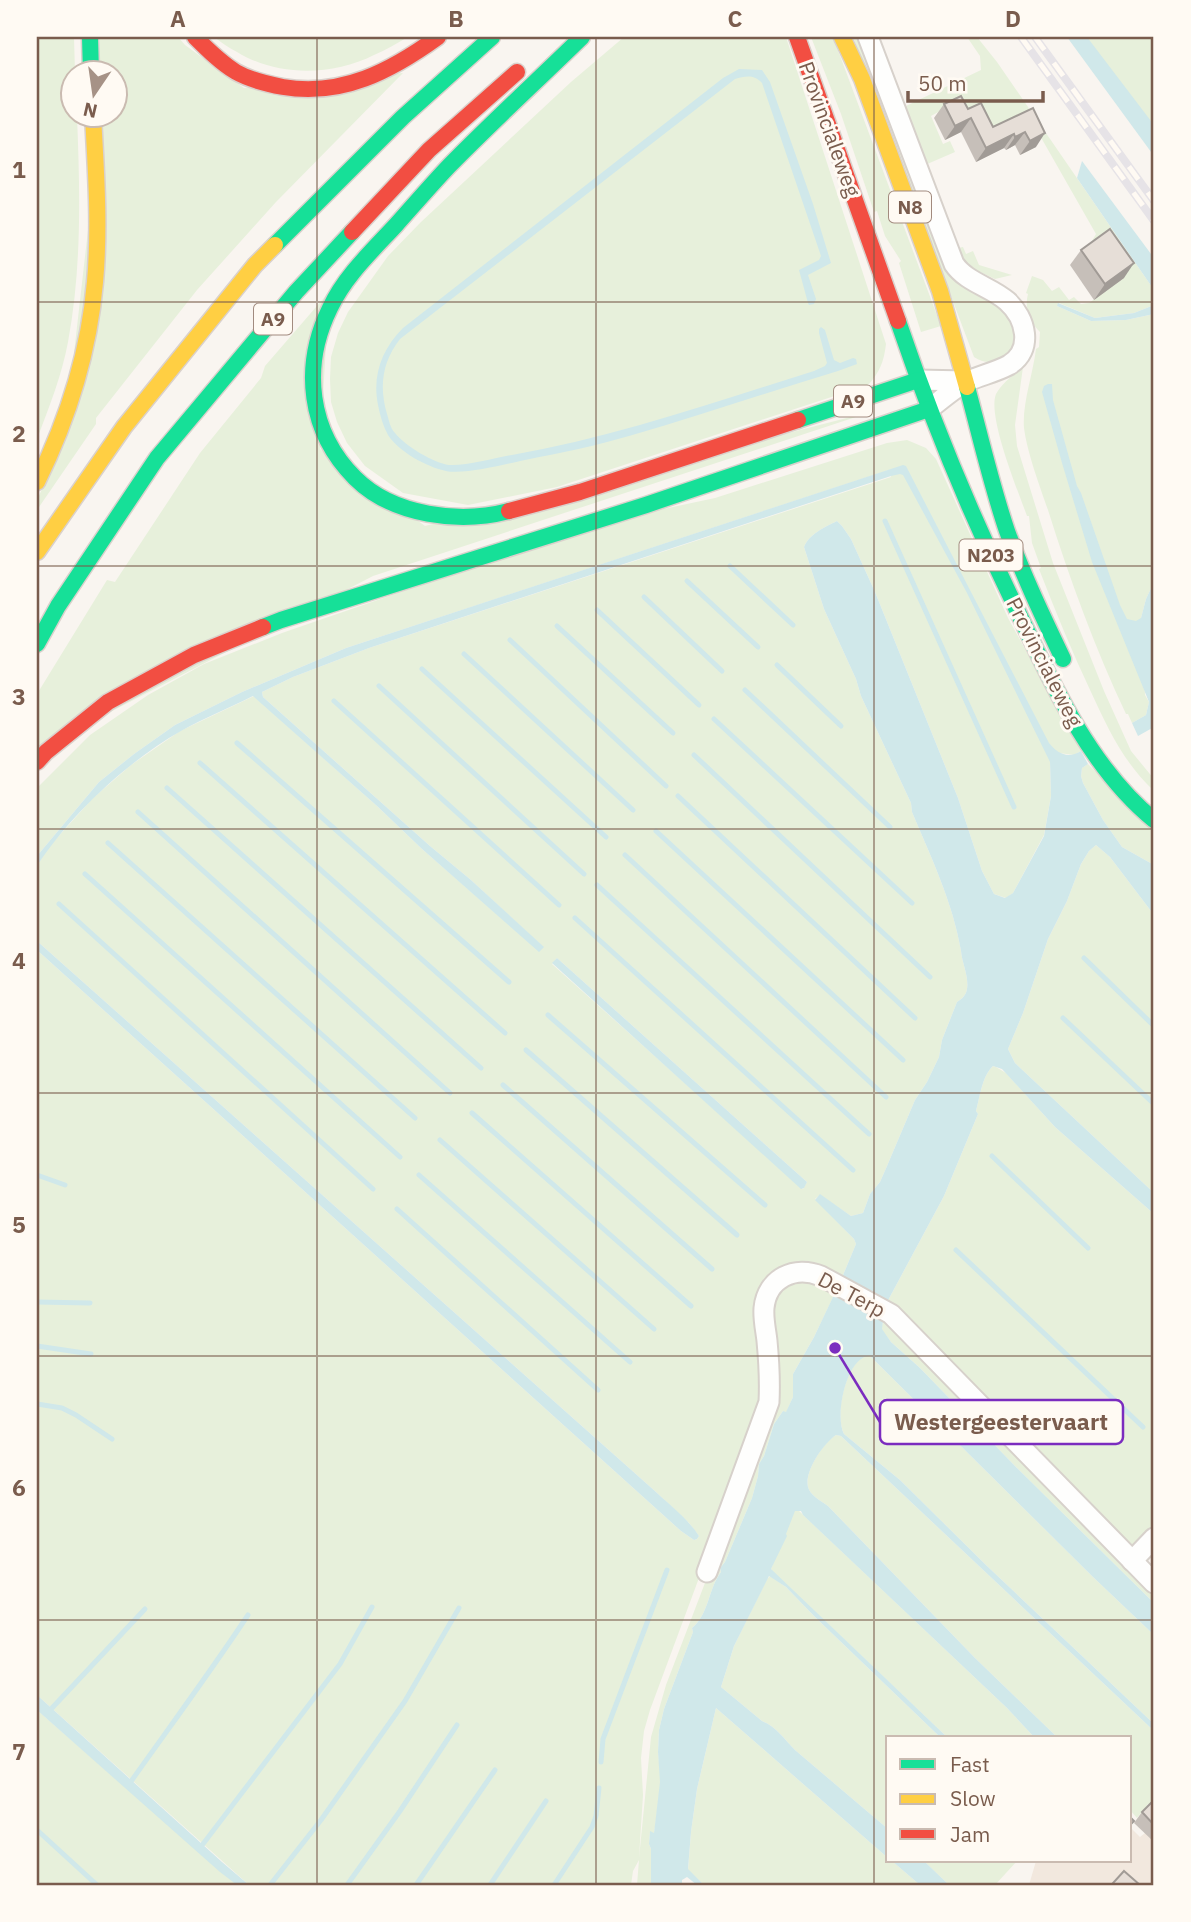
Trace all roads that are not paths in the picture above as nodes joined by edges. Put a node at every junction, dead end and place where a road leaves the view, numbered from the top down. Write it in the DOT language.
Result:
graph roads {
  1 [pos="90,37"];
  2 [pos="195,37"];
  3 [pos="438,37"];
  4 [pos="492,37"];
  5 [pos="582,37"];
  6 [pos="797,37"];
  7 [pos="842,37"];
  8 [pos="868,37"];
  9 [pos="533,58"];
  10 [pos="91,60"];
  11 [pos="94,130"];
  12 [pos="918,380"];
  13 [pos="966,381"];
  14 [pos="929,409"];
  15 [pos="37,482"];
  16 [pos="37,552"];
  17 [pos="37,644"];
  18 [pos="1068,669"];
  19 [pos="37,762"];
  20 [pos="1125,768"];
  21 [pos="1139,783"];
  22 [pos="1154,820"];
  23 [pos="1154,1538"];
  24 [pos="1132,1561"];
  25 [pos="707,1572"];
  26 [pos="1154,1583"];
  1 -- 10 [label="main road"];
  2 -- 3 [label="main road"];
  4 -- 16 [label="main road, A9"];
  5 -- 12 [label="main road, A9"];
  6 -- 12 [label="main road, Provincialeweg / N8"];
  7 -- 13 [label="main road, Provincialeweg / N8"];
  8 -- 13 [label="street"];
  9 -- 17 [label="main road, A9"];
  11 -- 15 [label="main road"];
  12 -- 13 [label="street"];
  12 -- 14 [label="main road, Provincialeweg / N8"];
  13 -- 14 [label="street"];
  13 -- 18 [label="main road, Provincialeweg / N203"];
  14 -- 19 [label="main road, A9"];
  14 -- 22 [label="main road, Provincialeweg / N203"];
  20 -- 21 [label="main road"];
  23 -- 24 [label="street"];
  24 -- 25 [label="street, De Terp"];
  24 -- 26 [label="street, De Terp"];
}
